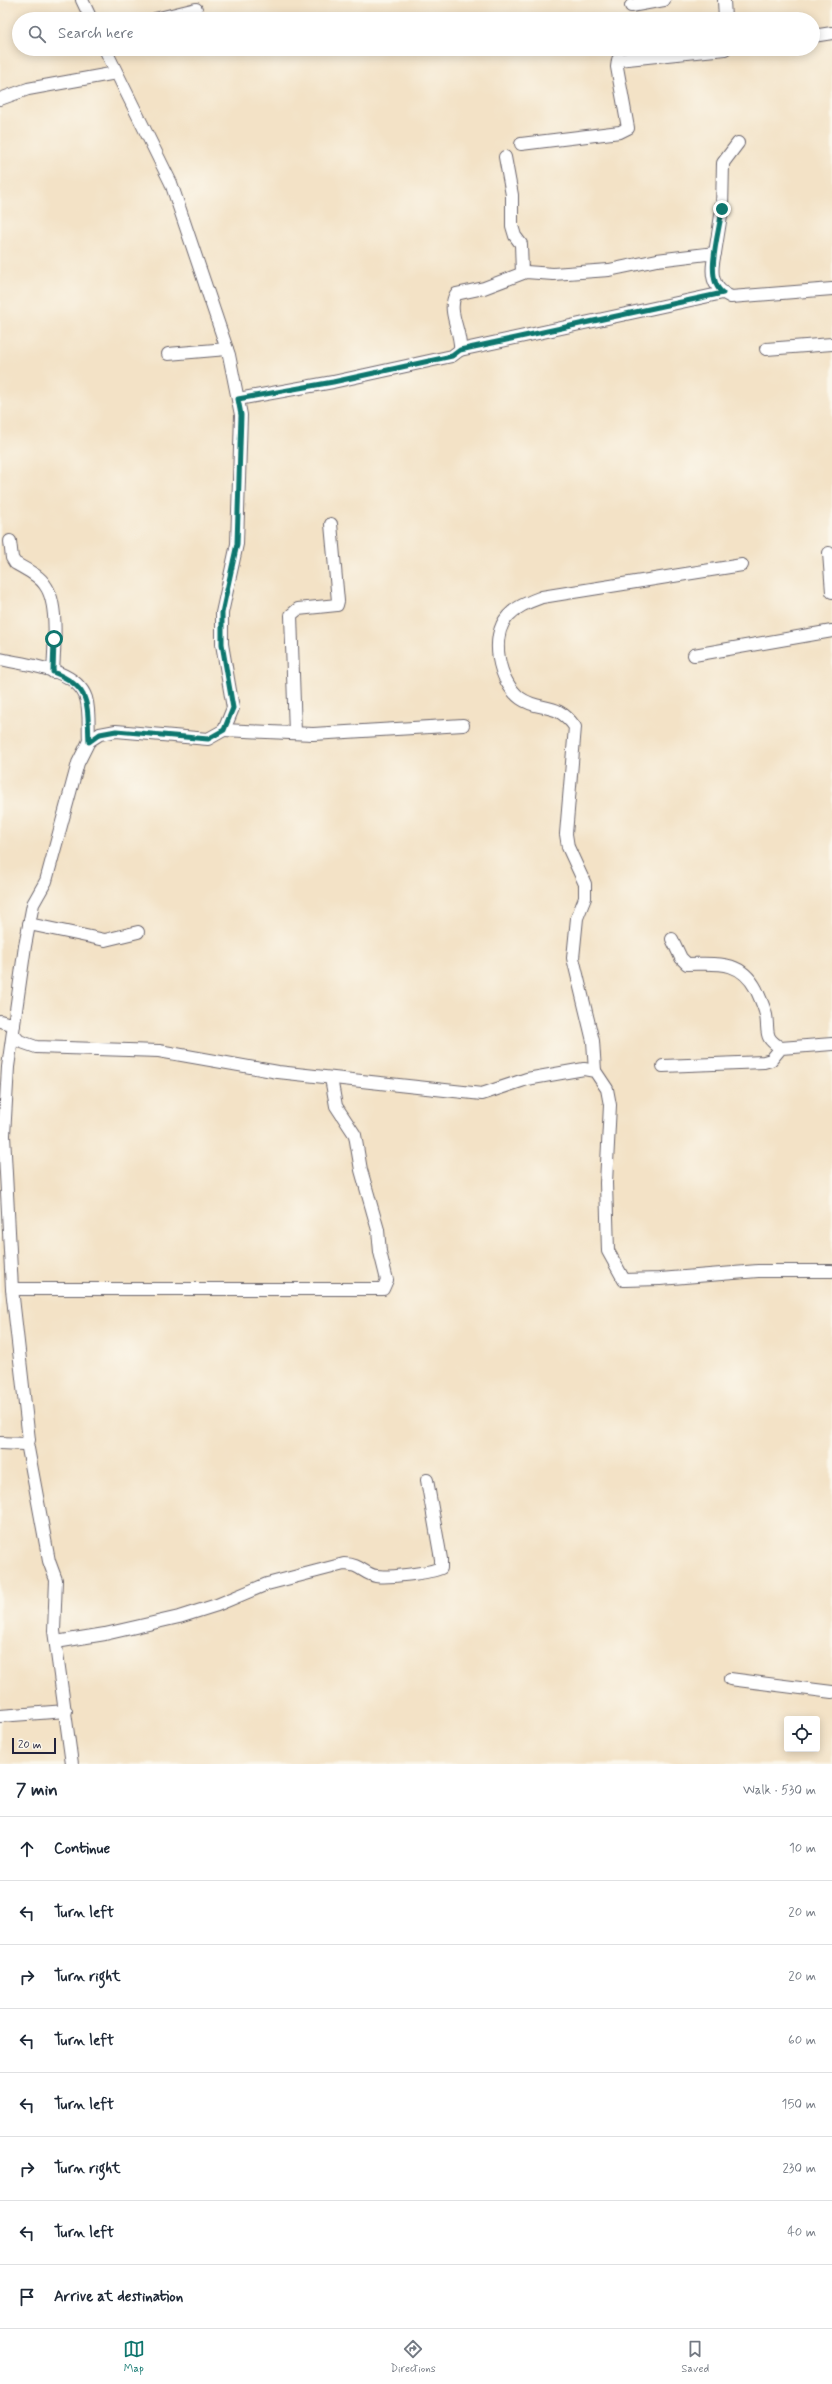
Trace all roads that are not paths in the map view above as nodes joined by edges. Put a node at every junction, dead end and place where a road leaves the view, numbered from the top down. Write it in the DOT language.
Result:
graph roads {
  1 [pos="82,0"];
  2 [pos="664,0"];
  3 [pos="724,0"];
  4 [pos="630,6"];
  5 [pos="196,9"];
  6 [pos="88,12"];
  7 [pos="184,12"];
  8 [pos="725,12"];
  9 [pos="832,34"];
  10 [pos="820,35"];
  11 [pos="108,56"];
  12 [pos="652,56"];
  13 [pos="116,73"];
  14 [pos="0,99"];
  15 [pos="738,143"];
  16 [pos="521,144"];
  17 [pos="505,157"];
  18 [pos="715,253"];
  19 [pos="522,273"];
  20 [pos="832,289"];
  21 [pos="723,293"];
  22 [pos="832,344"];
  23 [pos="766,348"];
  24 [pos="227,349"];
  25 [pos="460,350"];
  26 [pos="168,354"];
  27 [pos="238,399"];
  28 [pos="331,524"];
  29 [pos="10,541"];
  30 [pos="829,554"];
  31 [pos="742,565"];
  32 [pos="832,592"];
  33 [pos="832,631"];
  34 [pos="694,655"];
  35 [pos="0,659"];
  36 [pos="53,672"];
  37 [pos="463,725"];
  38 [pos="224,730"];
  39 [pos="295,733"];
  40 [pos="89,742"];
  41 [pos="29,924"];
  42 [pos="138,932"];
  43 [pos="672,939"];
  44 [pos="0,1021"];
  45 [pos="13,1029"];
  46 [pos="832,1044"];
  47 [pos="781,1048"];
  48 [pos="664,1066"];
  49 [pos="595,1071"];
  50 [pos="331,1078"];
  51 [pos="3,1093"];
  52 [pos="832,1271"];
  53 [pos="12,1289"];
  54 [pos="0,1443"];
  55 [pos="27,1443"];
  56 [pos="427,1480"];
  57 [pos="56,1642"];
  58 [pos="730,1679"];
  59 [pos="832,1692"];
  60 [pos="66,1711"];
  61 [pos="0,1716"];
  62 [pos="72,1764"];
  1 -- 6 [label="street"];
  2 -- 4 [label="street"];
  3 -- 8 [label="street"];
  5 -- 7 [label="street"];
  9 -- 10 [label="street"];
  11 -- 13 [label="street"];
  12 -- 16 [label="street"];
  13 -- 14 [label="street"];
  13 -- 24 [label="street"];
  15 -- 18 [label="street"];
  17 -- 19 [label="street"];
  18 -- 19 [label="street"];
  18 -- 21 [label="street"];
  19 -- 25 [label="street"];
  20 -- 21 [label="street"];
  21 -- 25 [label="street"];
  22 -- 23 [label="street"];
  24 -- 26 [label="street"];
  24 -- 27 [label="street"];
  25 -- 27 [label="street"];
  27 -- 38 [label="street"];
  28 -- 39 [label="street"];
  29 -- 36 [label="street"];
  30 -- 32 [label="street"];
  31 -- 49 [label="street"];
  33 -- 34 [label="street"];
  35 -- 36 [label="street"];
  36 -- 40 [label="street"];
  37 -- 39 [label="street"];
  38 -- 39 [label="street"];
  38 -- 40 [label="street"];
  40 -- 41 [label="street"];
  41 -- 42 [label="street"];
  41 -- 45 [label="street"];
  43 -- 47 [label="street"];
  44 -- 45 [label="street"];
  45 -- 50 [label="street"];
  45 -- 51 [label="street"];
  46 -- 47 [label="street"];
  47 -- 48 [label="street"];
  49 -- 50 [label="street"];
  49 -- 52 [label="street"];
  50 -- 53 [label="street"];
  51 -- 53 [label="street"];
  53 -- 55 [label="street"];
  54 -- 55 [label="street"];
  55 -- 57 [label="street"];
  56 -- 57 [label="street"];
  57 -- 60 [label="street"];
  58 -- 59 [label="street"];
  60 -- 61 [label="street"];
  60 -- 62 [label="street"];
}
